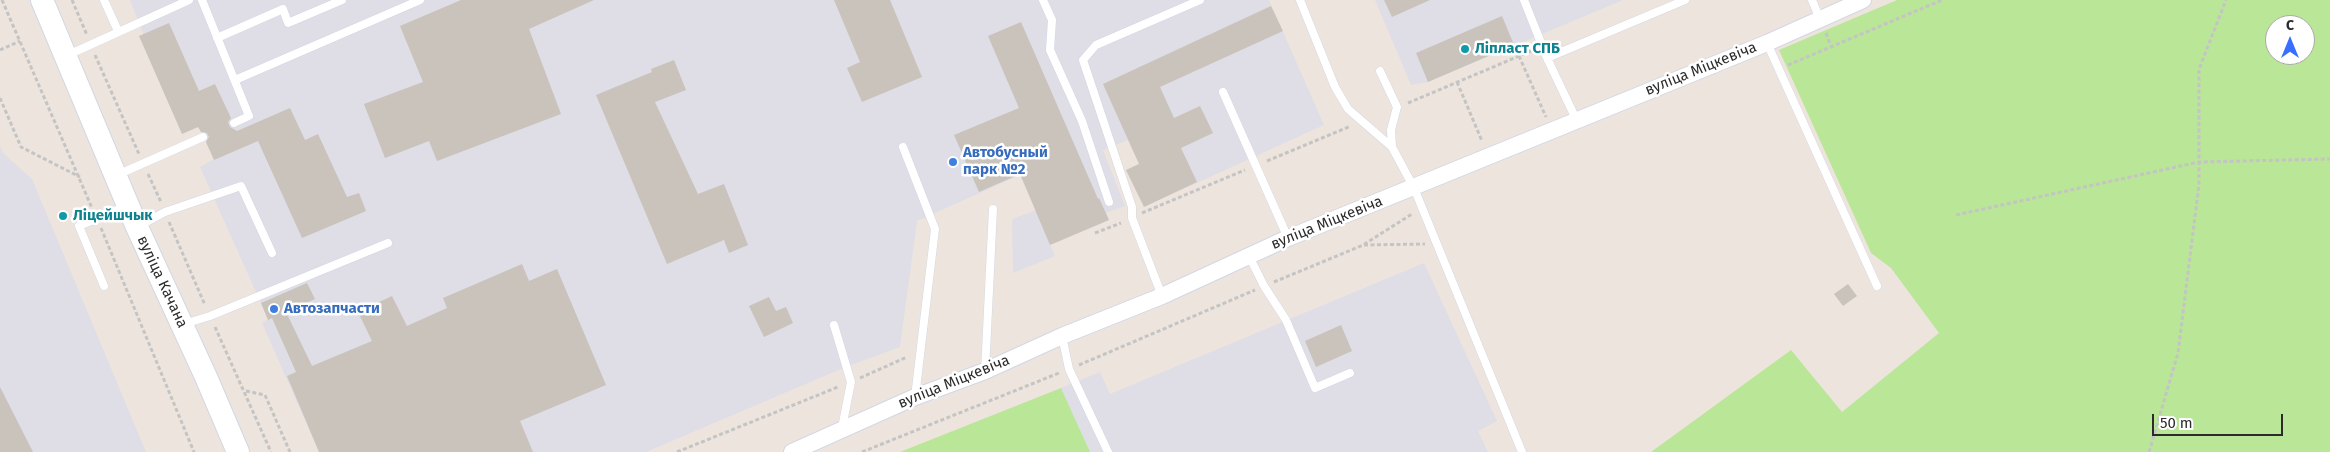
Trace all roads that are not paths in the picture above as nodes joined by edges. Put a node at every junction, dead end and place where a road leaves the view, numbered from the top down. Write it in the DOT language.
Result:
graph roads {
  1 [pos="42,0"];
  2 [pos="104,0"];
  3 [pos="189,0"];
  4 [pos="202,0"];
  5 [pos="342,0"];
  6 [pos="420,0"];
  7 [pos="1043,0"];
  8 [pos="1200,0"];
  9 [pos="1300,0"];
  10 [pos="1524,0"];
  11 [pos="1685,0"];
  12 [pos="1812,0"];
  13 [pos="1863,0"];
  14 [pos="1820,19"];
  15 [pos="118,31"];
  16 [pos="217,38"];
  17 [pos="1767,43"];
  18 [pos="66,56"];
  19 [pos="1547,58"];
  20 [pos="1380,71"];
  21 [pos="235,80"];
  22 [pos="1223,92"];
  23 [pos="1576,120"];
  24 [pos="234,123"];
  25 [pos="203,137"];
  26 [pos="903,147"];
  27 [pos="1392,147"];
  28 [pos="116,176"];
  29 [pos="1414,188"];
  30 [pos="1109,202"];
  31 [pos="128,205"];
  32 [pos="993,209"];
  33 [pos="137,227"];
  34 [pos="1288,238"];
  35 [pos="388,243"];
  36 [pos="272,253"];
  37 [pos="1248,256"];
  38 [pos="104,286"];
  39 [pos="1877,286"];
  40 [pos="1162,296"];
  41 [pos="182,325"];
  42 [pos="834,325"];
  43 [pos="1062,336"];
  44 [pos="985,371"];
  45 [pos="1350,373"];
  46 [pos="916,397"];
  47 [pos="842,430"];
  48 [pos="238,452"];
  49 [pos="792,452"];
  50 [pos="1108,452"];
  51 [pos="1522,452"];
  1 -- 18 [label="main road, вуліца Качана"];
  2 -- 15 [label="lane"];
  3 -- 15 [label="lane"];
  4 -- 16 [label="lane"];
  5 -- 16 [label="lane"];
  6 -- 21 [label="lane"];
  7 -- 30 [label="lane"];
  8 -- 40 [label="lane"];
  9 -- 27 [label="lane"];
  10 -- 19 [label="lane"];
  11 -- 19 [label="lane"];
  12 -- 14 [label="lane"];
  13 -- 14 [label="street, вуліца Міцкевіча"];
  14 -- 17 [label="street, вуліца Міцкевіча"];
  15 -- 18 [label="lane"];
  16 -- 21 [label="lane"];
  17 -- 23 [label="street, вуліца Міцкевіча"];
  17 -- 39 [label="lane"];
  18 -- 28 [label="main road, вуліца Качана"];
  19 -- 23 [label="lane"];
  20 -- 27 [label="lane"];
  21 -- 24 [label="lane"];
  22 -- 34 [label="lane"];
  23 -- 29 [label="street, вуліца Міцкевіча"];
  25 -- 28 [label="lane"];
  26 -- 46 [label="lane"];
  27 -- 29 [label="lane"];
  28 -- 31 [label="main road, вуліца Качана"];
  29 -- 34 [label="street, вуліца Міцкевіча"];
  29 -- 51 [label="lane"];
  31 -- 33 [label="main road, вуліца Качана"];
  31 -- 38 [label="lane"];
  32 -- 44 [label="lane"];
  33 -- 36 [label="lane"];
  33 -- 41 [label="main road, вуліца Качана"];
  34 -- 37 [label="street, вуліца Міцкевіча"];
  35 -- 41 [label="lane"];
  37 -- 40 [label="street, вуліца Міцкевіча"];
  37 -- 45 [label="lane"];
  40 -- 43 [label="street, вуліца Міцкевіча"];
  41 -- 48 [label="main road, вуліца Качана"];
  42 -- 47 [label="lane"];
  43 -- 44 [label="street, вуліца Міцкевіча"];
  43 -- 50 [label="lane"];
  44 -- 46 [label="street, вуліца Міцкевіча"];
  46 -- 47 [label="street, вуліца Міцкевіча"];
  47 -- 49 [label="street, вуліца Міцкевіча"];
}
